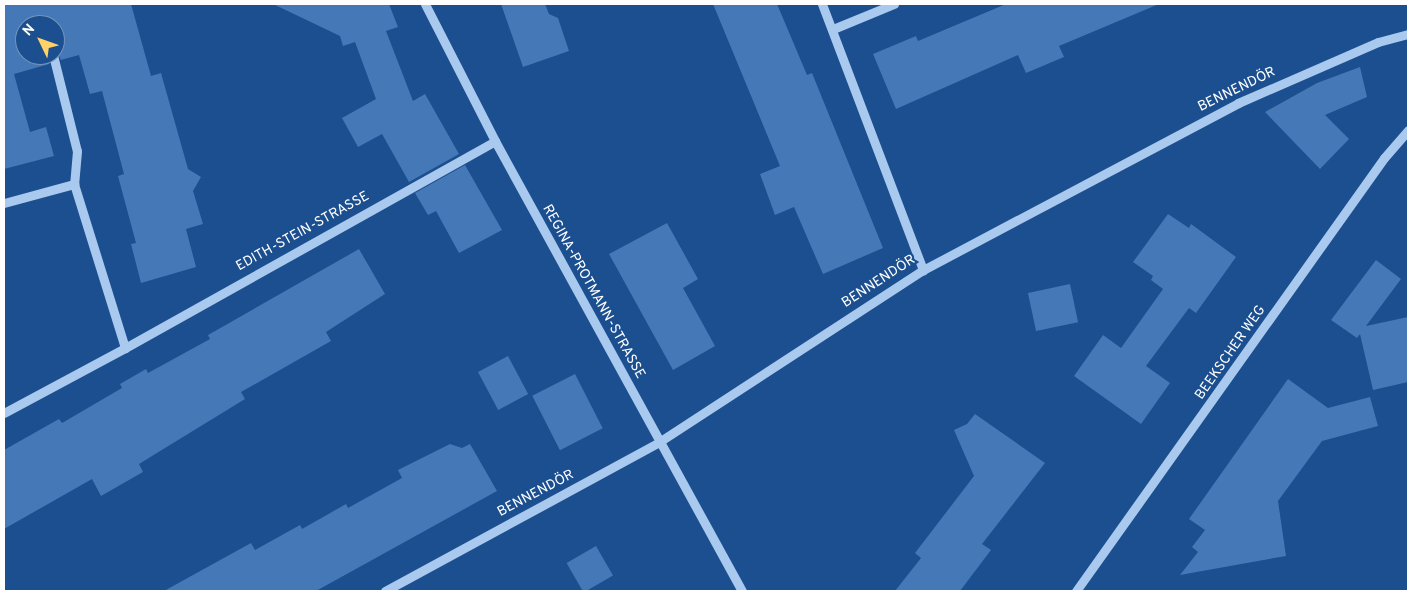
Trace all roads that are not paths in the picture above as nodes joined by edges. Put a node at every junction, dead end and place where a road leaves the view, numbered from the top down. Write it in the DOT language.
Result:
graph roads {
  1 [pos="425,4"];
  2 [pos="822,4"];
  3 [pos="894,4"];
  4 [pos="833,29"];
  5 [pos="1408,34"];
  6 [pos="56,65"];
  7 [pos="1408,130"];
  8 [pos="495,141"];
  9 [pos="74,184"];
  10 [pos="4,203"];
  11 [pos="923,270"];
  12 [pos="125,348"];
  13 [pos="4,413"];
  14 [pos="659,442"];
  15 [pos="385,591"];
  16 [pos="742,591"];
  17 [pos="1076,591"];
  1 -- 8 [label="street, REGINA-PROTMANN-STRASSE"];
  2 -- 4 [label="street"];
  3 -- 4 [label="street"];
  4 -- 11 [label="street"];
  5 -- 11 [label="street, BENNENDÖR"];
  6 -- 9 [label="street"];
  7 -- 17 [label="street, BEEKSCHER WEG"];
  8 -- 12 [label="street, EDITH-STEIN-STRASSE"];
  8 -- 14 [label="street, REGINA-PROTMANN-STRASSE"];
  9 -- 10 [label="street"];
  9 -- 12 [label="street"];
  11 -- 14 [label="street, BENNENDÖR"];
  12 -- 13 [label="street, EDITH-STEIN-STRASSE"];
  14 -- 15 [label="street, BENNENDÖR"];
  14 -- 16 [label="street, REGINA-PROTMANN-STRASSE"];
}
